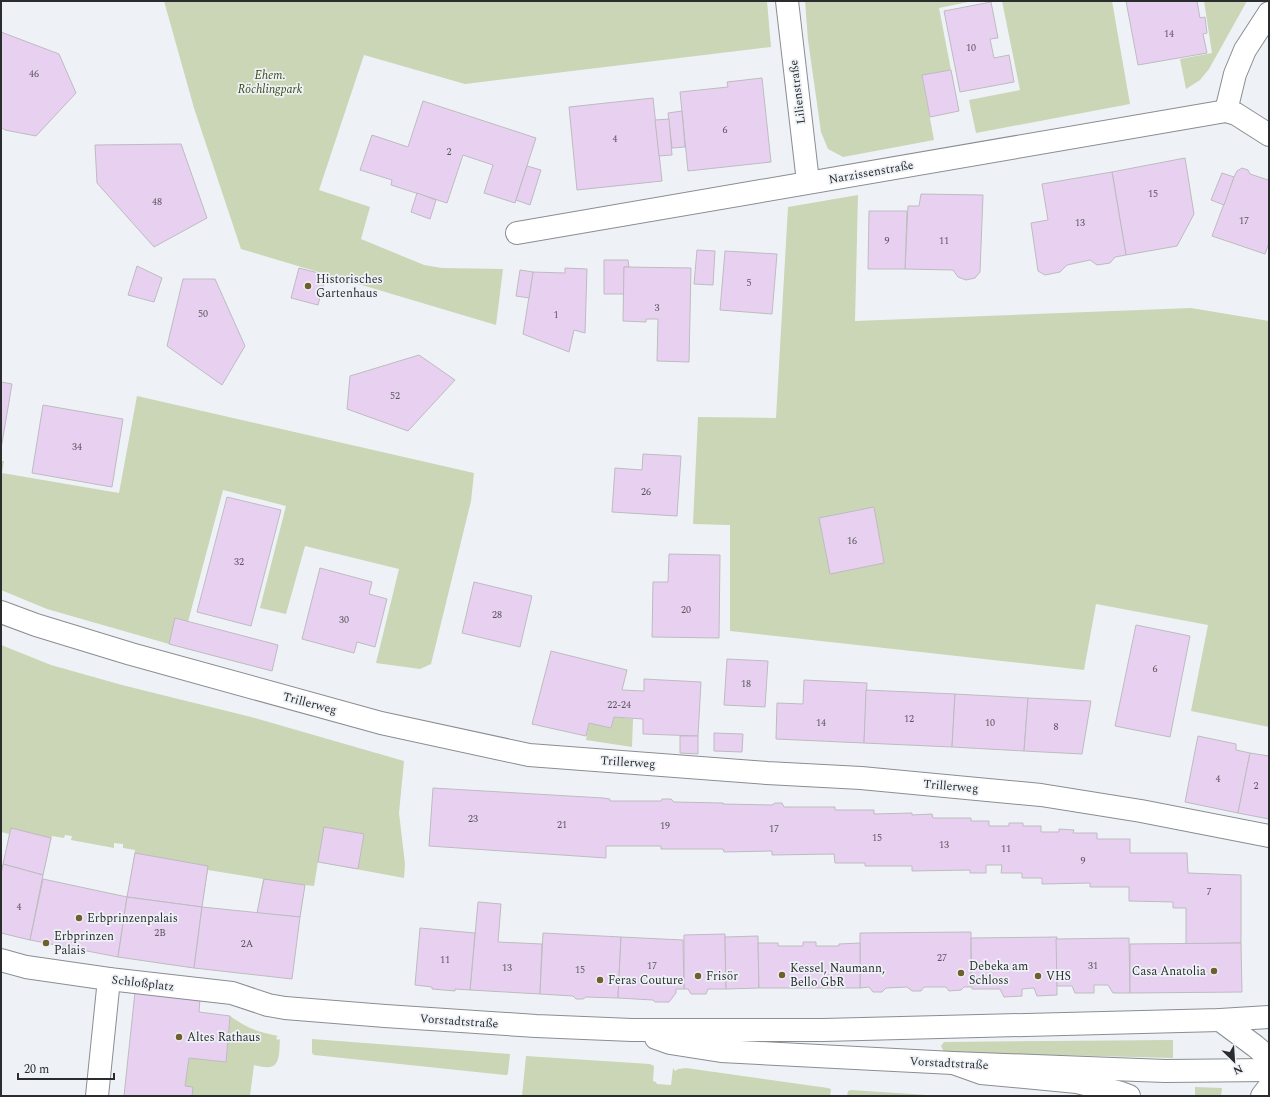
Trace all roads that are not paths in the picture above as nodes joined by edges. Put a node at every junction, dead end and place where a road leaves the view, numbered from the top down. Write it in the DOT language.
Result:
graph roads {
  1 [pos="786,1"];
  2 [pos="1269,13"];
  3 [pos="1226,111"];
  4 [pos="1269,135"];
  5 [pos="808,182"];
  6 [pos="517,233"];
  7 [pos="1,612"];
  8 [pos="1269,836"];
  9 [pos="1,960"];
  10 [pos="108,988"];
  11 [pos="285,1008"];
  12 [pos="1269,1017"];
  13 [pos="1220,1020"];
  14 [pos="632,1030"];
  15 [pos="1269,1058"];
  16 [pos="952,1064"];
  17 [pos="1269,1070"];
  18 [pos="1269,1087"];
  19 [pos="97,1096"];
  20 [pos="1129,1096"];
  21 [pos="1262,1096"];
  1 -- 5 [label="street, Lilienstraße"];
  2 -- 3 [label="street"];
  3 -- 4 [label="street"];
  3 -- 5 [label="street, Narzissenstraße"];
  5 -- 6 [label="street, Narzissenstraße"];
  7 -- 8 [label="street, Trillerweg"];
  9 -- 10 [label="street, Schloßplatz"];
  10 -- 11 [label="street, Schloßplatz"];
  10 -- 19 [label="street, Schloßplatz"];
  11 -- 14 [label="street, Vorstadtstraße"];
  12 -- 13 [label="street, Vorstadtstraße"];
  13 -- 14 [label="street, Vorstadtstraße"];
  13 -- 15 [label="street"];
  14 -- 16 [label="street, Vorstadtstraße"];
  16 -- 17 [label="street, Vorstadtstraße"];
  16 -- 20 [label="street"];
  18 -- 21 [label="street"];
}
